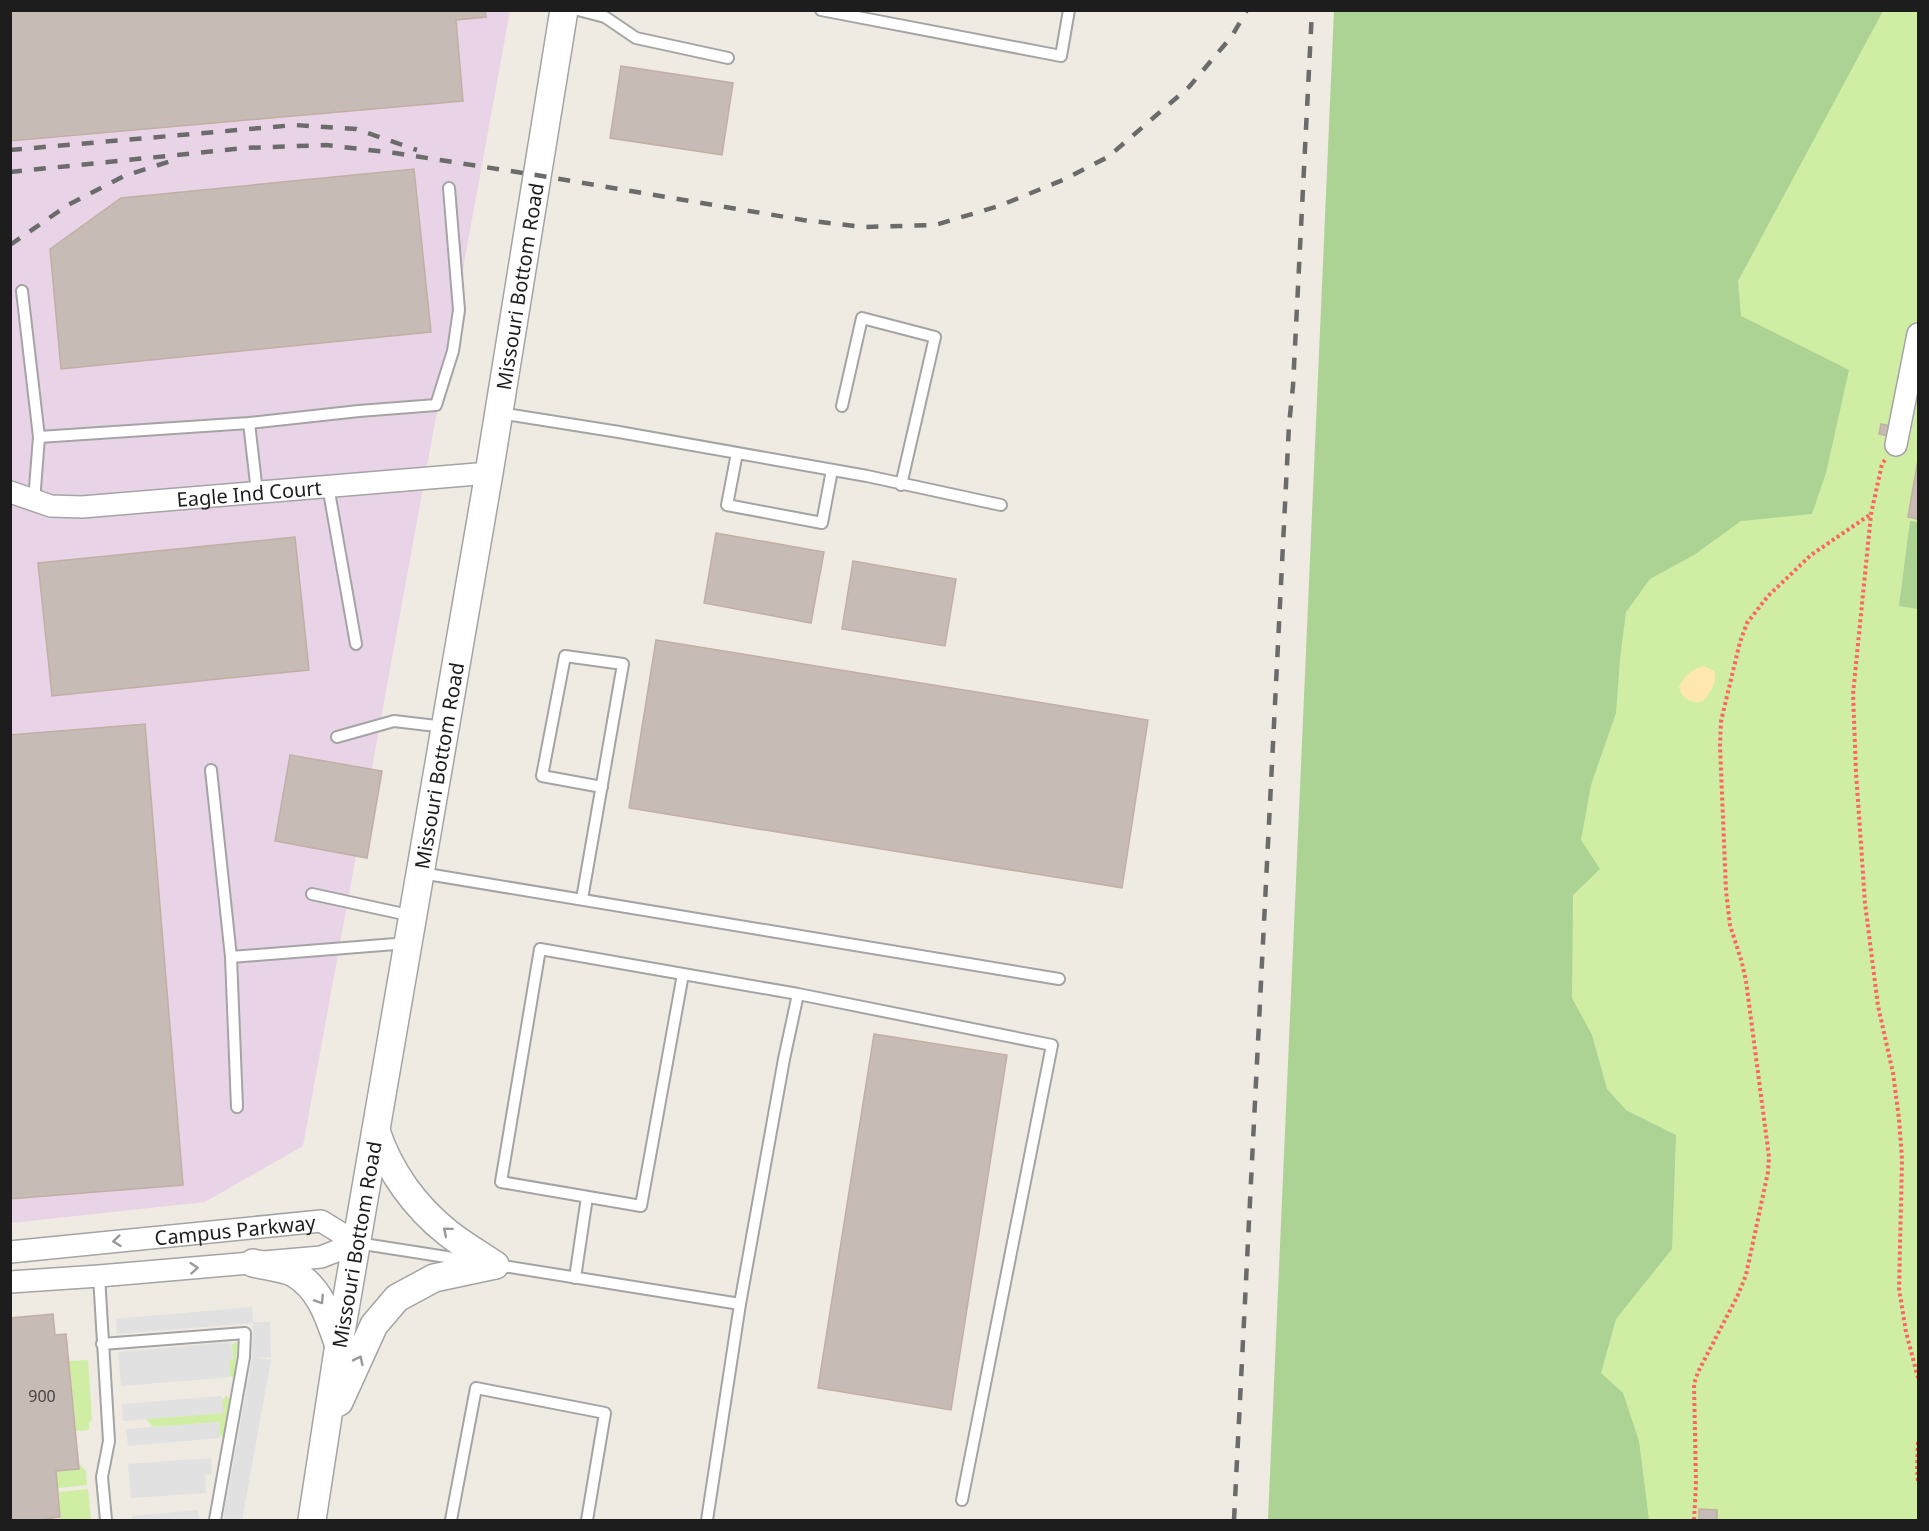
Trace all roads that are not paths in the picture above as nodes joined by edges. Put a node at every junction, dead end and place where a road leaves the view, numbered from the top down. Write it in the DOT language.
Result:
graph roads {
  1 [pos="564,10"];
  2 [pos="578,10"];
  3 [pos="821,10"];
  4 [pos="1069,10"];
  5 [pos="728,58"];
  6 [pos="449,188"];
  7 [pos="22,291"];
  8 [pos="1918,334"];
  9 [pos="842,406"];
  10 [pos="499,413"];
  11 [pos="249,423"];
  12 [pos="39,437"];
  13 [pos="1896,445"];
  14 [pos="737,453"];
  15 [pos="832,470"];
  16 [pos="489,472"];
  17 [pos="902,485"];
  18 [pos="328,486"];
  19 [pos="10,492"];
  20 [pos="257,492"];
  21 [pos="34,501"];
  22 [pos="1001,505"];
  23 [pos="356,644"];
  24 [pos="446,727"];
  25 [pos="337,737"];
  26 [pos="211,770"];
  27 [pos="602,787"];
  28 [pos="421,873"];
  29 [pos="312,894"];
  30 [pos="582,899"];
  31 [pos="413,916"];
  32 [pos="409,943"];
  33 [pos="231,957"];
  34 [pos="683,974"];
  35 [pos="1059,980"];
  36 [pos="798,994"];
  37 [pos="237,1107"];
  38 [pos="376,1131"];
  39 [pos="587,1197"];
  40 [pos="357,1243"];
  41 [pos="10,1252"];
  42 [pos="253,1263"];
  43 [pos="495,1265"];
  44 [pos="99,1276"];
  45 [pos="575,1278"];
  46 [pos="10,1282"];
  47 [pos="740,1304"];
  48 [pos="102,1344"];
  49 [pos="339,1344"];
  50 [pos="326,1433"];
  51 [pos="962,1500"];
  52 [pos="106,1521"];
  53 [pos="215,1521"];
  54 [pos="312,1521"];
  55 [pos="451,1521"];
  56 [pos="587,1521"];
  57 [pos="707,1521"];
  1 -- 10 [label="street, Missouri Bottom Road"];
  2 -- 5 [label="lane"];
  3 -- 4 [label="lane"];
  6 -- 11 [label="lane"];
  7 -- 12 [label="lane"];
  8 -- 13 [label="street"];
  9 -- 17 [label="lane"];
  10 -- 14 [label="lane"];
  10 -- 16 [label="street, Missouri Bottom Road"];
  11 -- 12 [label="lane"];
  11 -- 20 [label="lane"];
  12 -- 21 [label="lane"];
  14 -- 15 [label="lane"];
  14 -- 15 [label="lane"];
  15 -- 17 [label="lane"];
  16 -- 18 [label="street, Eagle Ind Court"];
  16 -- 24 [label="street, Missouri Bottom Road"];
  17 -- 22 [label="lane"];
  18 -- 20 [label="street, Eagle Ind Court"];
  18 -- 23 [label="lane"];
  19 -- 21 [label="street, Eagle Ind Court"];
  20 -- 21 [label="street, Eagle Ind Court"];
  24 -- 25 [label="lane"];
  24 -- 28 [label="street, Missouri Bottom Road"];
  26 -- 33 [label="lane"];
  27 -- 27 [label="lane"];
  27 -- 30 [label="lane"];
  28 -- 30 [label="lane"];
  28 -- 31 [label="street, Missouri Bottom Road"];
  29 -- 31 [label="lane"];
  30 -- 35 [label="lane"];
  31 -- 32 [label="street, Missouri Bottom Road"];
  32 -- 33 [label="lane"];
  32 -- 38 [label="street, Missouri Bottom Road"];
  33 -- 37 [label="lane"];
  34 -- 36 [label="lane"];
  34 -- 39 [label="lane"];
  34 -- 39 [label="lane"];
  36 -- 47 [label="lane"];
  36 -- 51 [label="lane"];
  38 -- 40 [label="street, Missouri Bottom Road"];
  43 -- 38 [label="street, one-way"];
  39 -- 45 [label="lane"];
  40 -- 41 [label="street, Campus Parkway, one-way"];
  40 -- 42 [label="street, Campus Parkway"];
  40 -- 43 [label="lane"];
  40 -- 49 [label="street, Missouri Bottom Road"];
  44 -- 42 [label="street, Campus Parkway, one-way"];
  42 -- 49 [label="street, one-way"];
  43 -- 45 [label="lane"];
  50 -- 43 [label="street, one-way"];
  44 -- 46 [label="street, Campus Parkway"];
  44 -- 48 [label="lane"];
  45 -- 47 [label="lane"];
  47 -- 57 [label="lane"];
  48 -- 52 [label="lane"];
  48 -- 53 [label="lane"];
  49 -- 50 [label="street, Missouri Bottom Road"];
  50 -- 54 [label="street, Missouri Bottom Road"];
  55 -- 56 [label="lane"];
}
